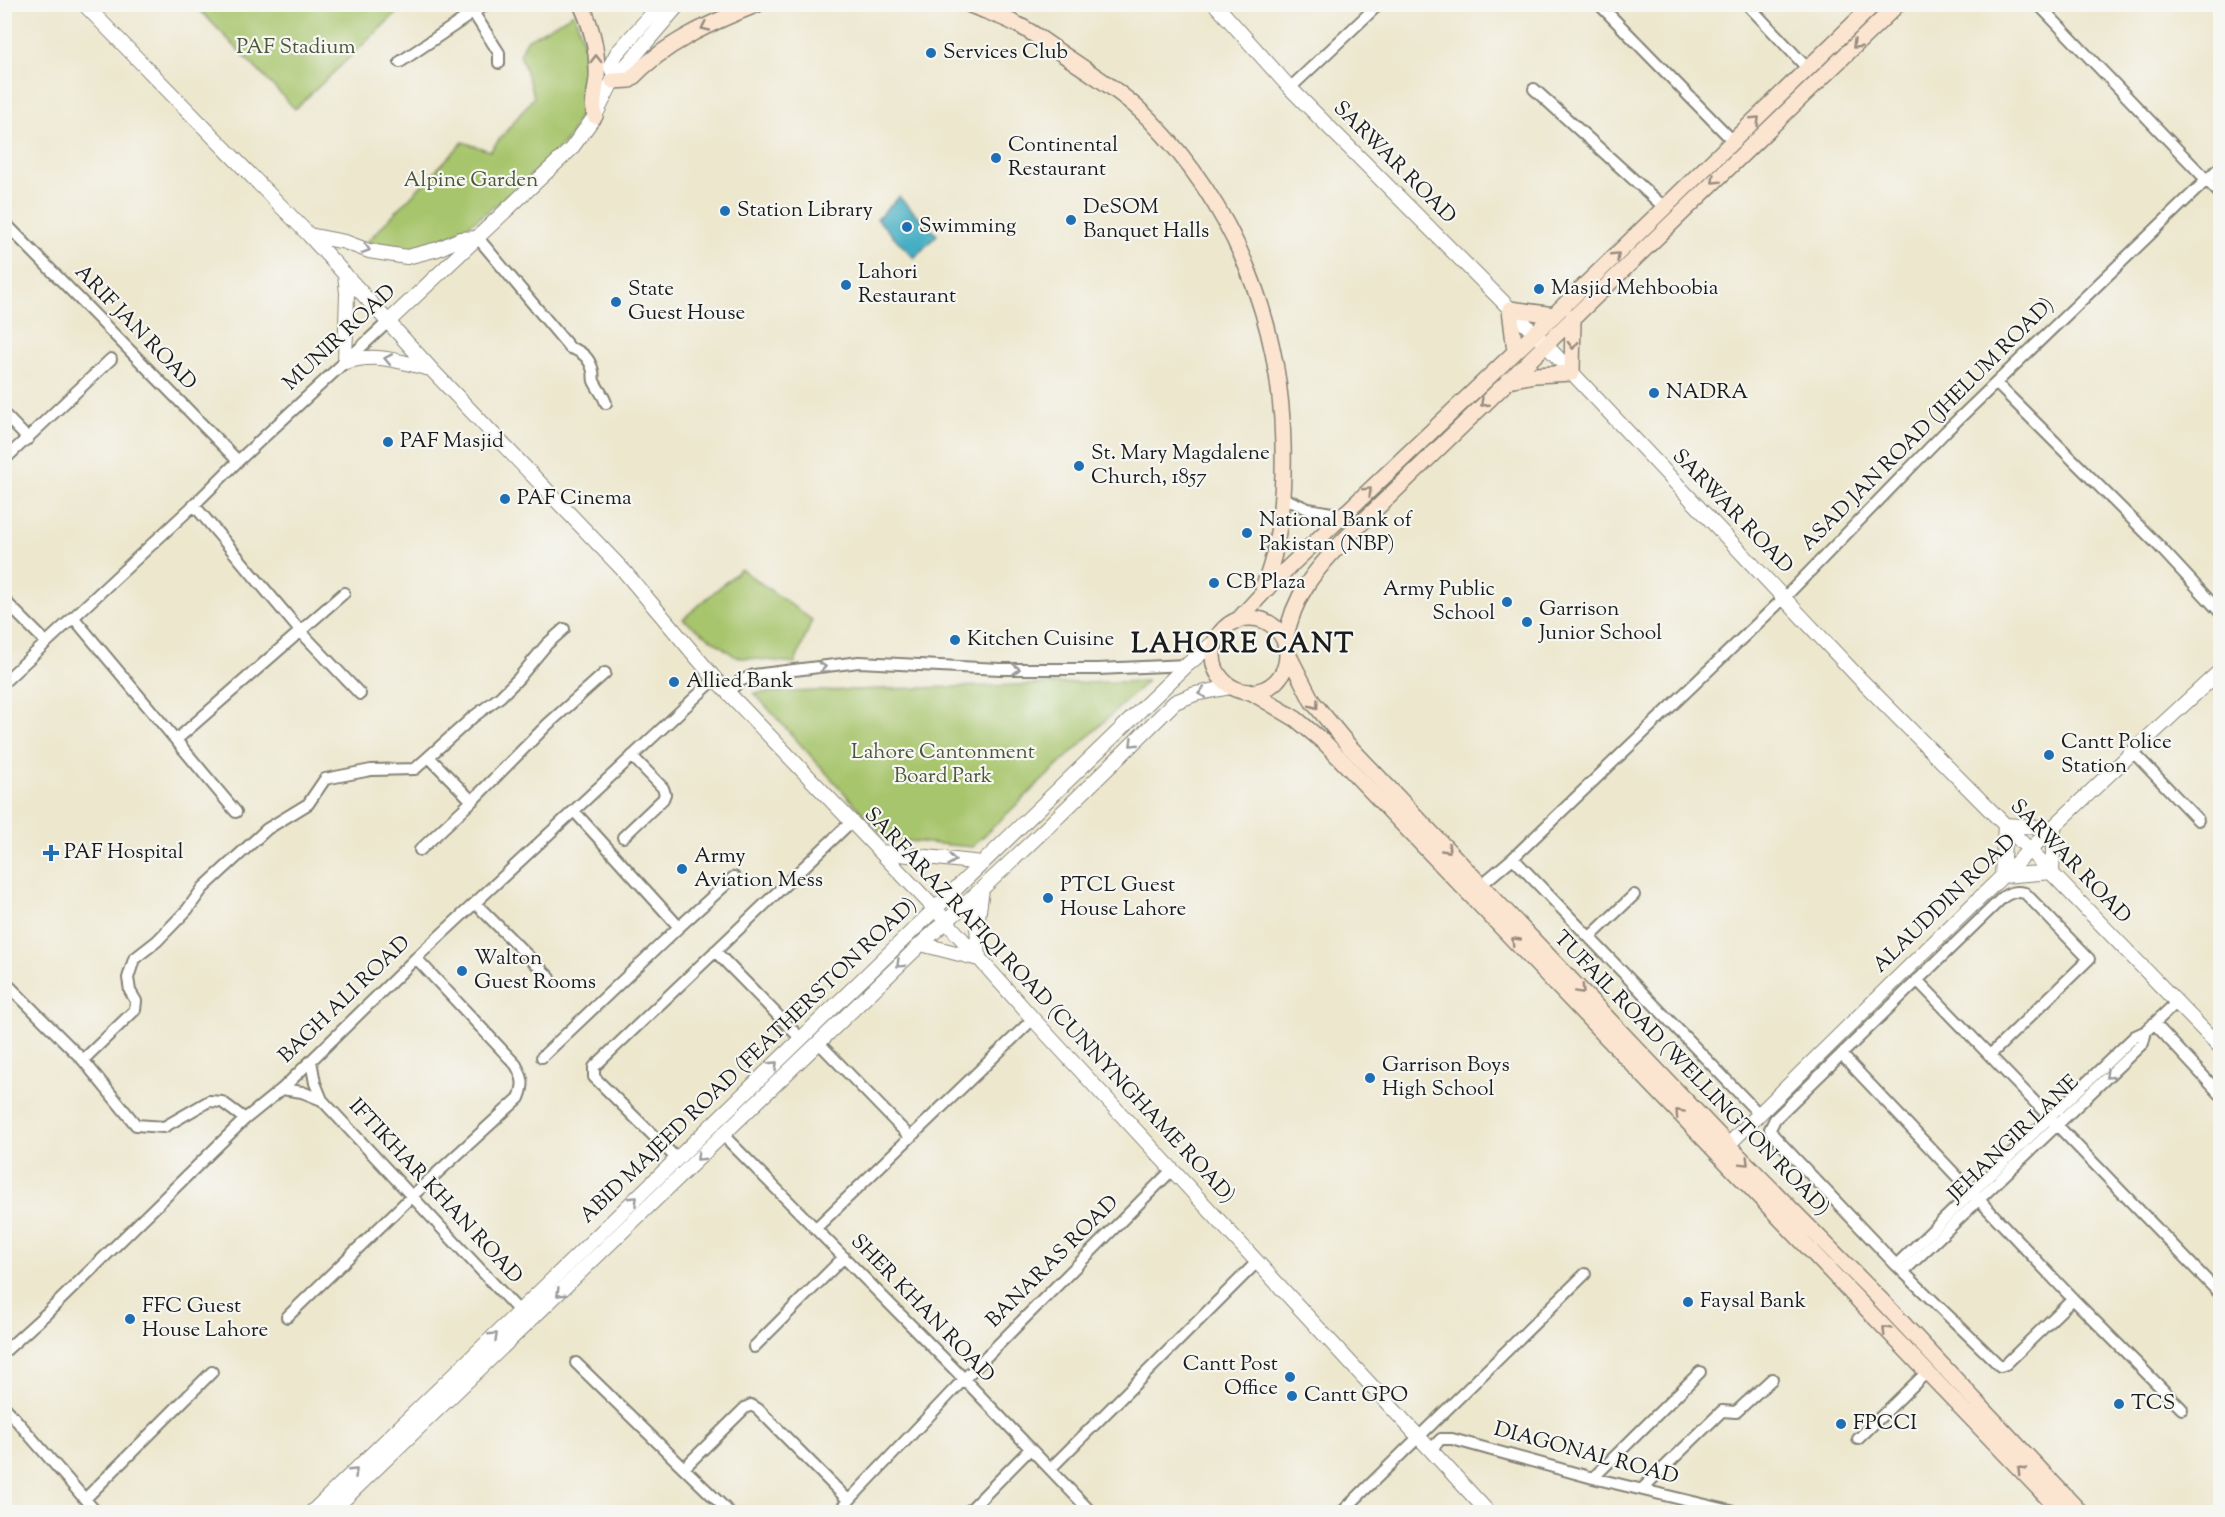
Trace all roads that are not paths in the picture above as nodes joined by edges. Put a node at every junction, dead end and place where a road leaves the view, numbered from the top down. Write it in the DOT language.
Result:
graph roads {
  1 [pos="84,4"];
  2 [pos="486,4"];
  3 [pos="581,4"];
  4 [pos="661,4"];
  5 [pos="679,4"];
  6 [pos="758,4"];
  7 [pos="968,4"];
  8 [pos="1215,4"];
  9 [pos="1378,4"];
  10 [pos="1599,4"];
  11 [pos="1747,4"];
  12 [pos="1874,4"];
  13 [pos="1898,4"];
  14 [pos="2038,4"];
  15 [pos="473,12"];
  16 [pos="400,62"];
  17 [pos="499,63"];
  18 [pos="1808,69"];
  19 [pos="614,79"];
  20 [pos="1290,88"];
  21 [pos="1534,89"];
  22 [pos="595,116"];
  23 [pos="1733,141"];
  24 [pos="2220,167"];
  25 [pos="2207,180"];
  26 [pos="2220,194"];
  27 [pos="1665,208"];
  28 [pos="4,222"];
  29 [pos="309,235"];
  30 [pos="478,238"];
  31 [pos="345,274"];
  32 [pos="1510,309"];
  33 [pos="1554,315"];
  34 [pos="1573,317"];
  35 [pos="389,321"];
  36 [pos="1539,338"];
  37 [pos="1515,351"];
  38 [pos="111,359"];
  39 [pos="345,362"];
  40 [pos="431,369"];
  41 [pos="1572,373"];
  42 [pos="1508,380"];
  43 [pos="1996,383"];
  44 [pos="606,403"];
  45 [pos="4,414"];
  46 [pos="28,439"];
  47 [pos="4,460"];
  48 [pos="238,461"];
  49 [pos="1281,497"];
  50 [pos="194,505"];
  51 [pos="1343,515"];
  52 [pos="344,593"];
  53 [pos="1258,597"];
  54 [pos="1785,597"];
  55 [pos="4,600"];
  56 [pos="2220,612"];
  57 [pos="73,617"];
  58 [pos="1237,621"];
  59 [pos="564,629"];
  60 [pos="301,632"];
  61 [pos="1217,640"];
  62 [pos="46,642"];
  63 [pos="1286,647"];
  64 [pos="1187,665"];
  65 [pos="2220,671"];
  66 [pos="605,673"];
  67 [pos="716,679"];
  68 [pos="4,682"];
  69 [pos="1231,687"];
  70 [pos="728,692"];
  71 [pos="1251,692"];
  72 [pos="360,694"];
  73 [pos="176,740"];
  74 [pos="2133,752"];
  75 [pos="632,756"];
  76 [pos="429,757"];
  77 [pos="472,801"];
  78 [pos="574,811"];
  79 [pos="236,812"];
  80 [pos="2198,820"];
  81 [pos="851,822"];
  82 [pos="2005,825"];
  83 [pos="2054,828"];
  84 [pos="623,837"];
  85 [pos="420,850"];
  86 [pos="2030,850"];
  87 [pos="881,852"];
  88 [pos="1512,858"];
  89 [pos="982,864"];
  90 [pos="2052,872"];
  91 [pos="2002,876"];
  92 [pos="734,877"];
  93 [pos="1481,885"];
  94 [pos="982,889"];
  95 [pos="1634,895"];
  96 [pos="475,903"];
  97 [pos="936,910"];
  98 [pos="947,922"];
  99 [pos="680,927"];
  100 [pos="1590,937"];
  101 [pos="921,944"];
  102 [pos="715,951"];
  103 [pos="416,958"];
  104 [pos="979,959"];
  105 [pos="550,978"];
  106 [pos="1917,980"];
  107 [pos="4,981"];
  108 [pos="2176,1003"];
  109 [pos="1032,1019"];
  110 [pos="2150,1027"];
  111 [pos="801,1040"];
  112 [pos="819,1043"];
  113 [pos="2220,1047"];
  114 [pos="1842,1054"];
  115 [pos="1990,1055"];
  116 [pos="542,1057"];
  117 [pos="83,1060"];
  118 [pos="311,1060"];
  119 [pos="282,1089"];
  120 [pos="2220,1094"];
  121 [pos="322,1100"];
  122 [pos="739,1110"];
  123 [pos="1759,1114"];
  124 [pos="245,1119"];
  125 [pos="2054,1122"];
  126 [pos="723,1134"];
  127 [pos="910,1137"];
  128 [pos="1728,1145"];
  129 [pos="677,1159"];
  130 [pos="1172,1170"];
  131 [pos="412,1196"];
  132 [pos="1976,1196"];
  133 [pos="816,1228"];
  134 [pos="844,1257"];
  135 [pos="1257,1262"];
  136 [pos="1900,1268"];
  137 [pos="1585,1274"];
  138 [pos="2220,1294"];
  139 [pos="2073,1299"];
  140 [pos="519,1311"];
  141 [pos="287,1317"];
  142 [pos="754,1347"];
  143 [pos="5,1352"];
  144 [pos="576,1363"];
  145 [pos="212,1372"];
  146 [pos="1700,1372"];
  147 [pos="1928,1372"];
  148 [pos="964,1379"];
  149 [pos="1772,1380"];
  150 [pos="4,1406"];
  151 [pos="2182,1409"];
  152 [pos="1419,1438"];
  153 [pos="1858,1439"];
  154 [pos="1431,1449"];
  155 [pos="1029,1450"];
  156 [pos="684,1468"];
  157 [pos="1050,1469"];
  158 [pos="1593,1478"];
  159 [pos="1642,1489"];
  160 [pos="85,1499"];
  161 [pos="849,1501"];
  162 [pos="96,1512"];
  163 [pos="312,1512"];
  164 [pos="331,1512"];
  165 [pos="729,1512"];
  166 [pos="838,1512"];
  167 [pos="968,1512"];
  168 [pos="1091,1512"];
  169 [pos="1342,1512"];
  170 [pos="1488,1512"];
  171 [pos="1735,1512"];
  172 [pos="2061,1512"];
  173 [pos="2080,1512"];
  1 -- 29 [label="street, SARFARAZ RAFIQI ROAD (CUNNYNGHAME ROAD)"];
  2 -- 15 [label="street"];
  22 -- 3 [label="main road, one-way"];
  4 -- 19 [label="street"];
  5 -- 19 [label="street, MUNIR ROAD"];
  6 -- 19 [label="main road, one-way"];
  7 -- 49 [label="main road"];
  8 -- 20 [label="street, SARWAR ROAD"];
  9 -- 20 [label="street"];
  10 -- 23 [label="street"];
  11 -- 18 [label="street"];
  12 -- 18 [label="main road"];
  13 -- 34 [label="main road, one-way"];
  14 -- 25 [label="street"];
  15 -- 16 [label="street"];
  15 -- 17 [label="street"];
  23 -- 18 [label="main road, one-way"];
  19 -- 22 [label="street, MUNIR ROAD"];
  20 -- 32 [label="street, SARWAR ROAD"];
  21 -- 27 [label="street"];
  22 -- 30 [label="street, MUNIR ROAD"];
  23 -- 27 [label="main road"];
  24 -- 25 [label="street, ASAD JAN ROAD (JHELUM ROAD)"];
  25 -- 26 [label="street"];
  25 -- 43 [label="street, ASAD JAN ROAD (JHELUM ROAD)"];
  33 -- 27 [label="main road, one-way"];
  28 -- 48 [label="street, ARIF JAN ROAD"];
  29 -- 30 [label="street, one-way"];
  29 -- 31 [label="street, SARFARAZ RAFIQI ROAD (CUNNYNGHAME ROAD)"];
  30 -- 35 [label="street, MUNIR ROAD"];
  30 -- 44 [label="street"];
  31 -- 35 [label="street, SARFARAZ RAFIQI ROAD (CUNNYNGHAME ROAD)"];
  31 -- 39 [label="street"];
  32 -- 33 [label="main road"];
  32 -- 36 [label="street, SARWAR ROAD"];
  32 -- 37 [label="main road"];
  33 -- 36 [label="main road"];
  34 -- 36 [label="main road"];
  34 -- 41 [label="main road, one-way"];
  35 -- 39 [label="street, MUNIR ROAD"];
  35 -- 40 [label="street, SARFARAZ RAFIQI ROAD (CUNNYNGHAME ROAD)"];
  36 -- 37 [label="main road"];
  36 -- 41 [label="street, SARWAR ROAD"];
  36 -- 42 [label="main road"];
  51 -- 37 [label="main road, one-way"];
  38 -- 46 [label="street"];
  40 -- 39 [label="street, one-way"];
  39 -- 48 [label="street, MUNIR ROAD"];
  40 -- 67 [label="street, SARFARAZ RAFIQI ROAD (CUNNYNGHAME ROAD)"];
  41 -- 42 [label="main road"];
  41 -- 54 [label="street, SARWAR ROAD"];
  42 -- 63 [label="main road, one-way"];
  43 -- 54 [label="street, ASAD JAN ROAD (JHELUM ROAD)"];
  43 -- 56 [label="street"];
  45 -- 46 [label="street"];
  46 -- 47 [label="street"];
  48 -- 50 [label="street, MUNIR ROAD"];
  49 -- 51 [label="street"];
  49 -- 53 [label="main road"];
  50 -- 57 [label="street, MUNIR ROAD"];
  50 -- 60 [label="street"];
  51 -- 53 [label="main road"];
  52 -- 60 [label="street"];
  53 -- 58 [label="main road"];
  54 -- 82 [label="street, SARWAR ROAD"];
  54 -- 88 [label="street, ASAD JAN ROAD (JHELUM ROAD)"];
  55 -- 62 [label="street"];
  57 -- 62 [label="street, MUNIR ROAD"];
  57 -- 73 [label="street"];
  58 -- 61 [label="main road"];
  58 -- 63 [label="main road"];
  59 -- 76 [label="street"];
  60 -- 72 [label="street"];
  60 -- 73 [label="street"];
  61 -- 64 [label="street, ABID MAJEED ROAD (FEATHERSTON ROAD)"];
  61 -- 69 [label="main road"];
  62 -- 68 [label="street, MUNIR ROAD"];
  63 -- 71 [label="main road"];
  63 -- 93 [label="main road, TUFAIL ROAD (WELLINGTON ROAD), one-way"];
  70 -- 64 [label="street, one-way"];
  64 -- 89 [label="street, ABID MAJEED ROAD (FEATHERSTON ROAD)"];
  65 -- 74 [label="street, ALAUDDIN ROAD"];
  66 -- 77 [label="street"];
  67 -- 70 [label="street, SARFARAZ RAFIQI ROAD (CUNNYNGHAME ROAD)"];
  67 -- 75 [label="street, BAGH ALI ROAD"];
  69 -- 71 [label="main road"];
  69 -- 94 [label="street, ABID MAJEED ROAD (FEATHERSTON ROAD), one-way"];
  70 -- 81 [label="street, SARFARAZ RAFIQI ROAD (CUNNYNGHAME ROAD)"];
  147 -- 71 [label="main road, TUFAIL ROAD (WELLINGTON ROAD), one-way"];
  73 -- 79 [label="street"];
  74 -- 80 [label="street"];
  74 -- 83 [label="street, ALAUDDIN ROAD"];
  75 -- 78 [label="street, BAGH ALI ROAD"];
  75 -- 84 [label="street"];
  76 -- 77 [label="street"];
  76 -- 117 [label="street"];
  77 -- 85 [label="street"];
  78 -- 96 [label="street, BAGH ALI ROAD"];
  78 -- 99 [label="street"];
  81 -- 87 [label="street, SARFARAZ RAFIQI ROAD (CUNNYNGHAME ROAD)"];
  81 -- 102 [label="street"];
  82 -- 83 [label="street"];
  82 -- 86 [label="street, SARWAR ROAD"];
  82 -- 91 [label="street"];
  83 -- 86 [label="street, ALAUDDIN ROAD"];
  83 -- 90 [label="street"];
  86 -- 90 [label="street, SARWAR ROAD"];
  86 -- 91 [label="street, ALAUDDIN ROAD"];
  87 -- 89 [label="street, one-way"];
  87 -- 97 [label="street, SARFARAZ RAFIQI ROAD (CUNNYNGHAME ROAD)"];
  88 -- 93 [label="street, ASAD JAN ROAD (JHELUM ROAD)"];
  88 -- 100 [label="street"];
  89 -- 97 [label="street, ABID MAJEED ROAD (FEATHERSTON ROAD)"];
  90 -- 91 [label="street"];
  90 -- 108 [label="street, SARWAR ROAD"];
  91 -- 123 [label="street, ALAUDDIN ROAD"];
  92 -- 99 [label="street"];
  93 -- 128 [label="main road, TUFAIL ROAD (WELLINGTON ROAD), one-way"];
  94 -- 98 [label="street, ABID MAJEED ROAD (FEATHERSTON ROAD)"];
  94 -- 104 [label="street"];
  95 -- 100 [label="street"];
  96 -- 103 [label="street, BAGH ALI ROAD"];
  96 -- 105 [label="street"];
  97 -- 98 [label="street, SARFARAZ RAFIQI ROAD (CUNNYNGHAME ROAD)"];
  97 -- 111 [label="street, ABID MAJEED ROAD (FEATHERSTON ROAD)"];
  98 -- 101 [label="street, ABID MAJEED ROAD (FEATHERSTON ROAD)"];
  98 -- 104 [label="street, SARFARAZ RAFIQI ROAD (CUNNYNGHAME ROAD)"];
  99 -- 116 [label="street"];
  100 -- 123 [label="street"];
  101 -- 104 [label="street"];
  101 -- 112 [label="street, ABID MAJEED ROAD (FEATHERSTON ROAD), one-way"];
  102 -- 111 [label="street"];
  102 -- 129 [label="street"];
  103 -- 118 [label="street, BAGH ALI ROAD"];
  103 -- 131 [label="street"];
  104 -- 109 [label="street, SARFARAZ RAFIQI ROAD (CUNNYNGHAME ROAD)"];
  106 -- 114 [label="street"];
  106 -- 115 [label="street"];
  106 -- 115 [label="street"];
  107 -- 117 [label="street"];
  108 -- 110 [label="street, JEHANGIR LANE"];
  108 -- 113 [label="street, SARWAR ROAD"];
  109 -- 127 [label="street"];
  109 -- 130 [label="street, SARFARAZ RAFIQI ROAD (CUNNYNGHAME ROAD)"];
  110 -- 120 [label="street"];
  110 -- 125 [label="street, JEHANGIR LANE"];
  122 -- 111 [label="street, ABID MAJEED ROAD (FEATHERSTON ROAD), one-way"];
  112 -- 122 [label="street, ABID MAJEED ROAD (FEATHERSTON ROAD)"];
  112 -- 127 [label="street"];
  114 -- 132 [label="street"];
  114 -- 136 [label="street"];
  115 -- 125 [label="street"];
  117 -- 124 [label="street"];
  118 -- 119 [label="street, BAGH ALI ROAD"];
  118 -- 121 [label="street, IFTIKHAR KHAN ROAD"];
  119 -- 121 [label="street, IFTIKHAR KHAN ROAD"];
  119 -- 124 [label="street, BAGH ALI ROAD"];
  121 -- 131 [label="street, IFTIKHAR KHAN ROAD"];
  122 -- 126 [label="street, ABID MAJEED ROAD (FEATHERSTON ROAD)"];
  122 -- 129 [label="street, ABID MAJEED ROAD (FEATHERSTON ROAD)"];
  123 -- 128 [label="street, ALAUDDIN ROAD"];
  124 -- 143 [label="street, BAGH ALI ROAD"];
  125 -- 132 [label="street, JEHANGIR LANE"];
  125 -- 138 [label="street"];
  126 -- 133 [label="street, SHER KHAN ROAD"];
  126 -- 164 [label="street, ABID MAJEED ROAD (FEATHERSTON ROAD), one-way"];
  127 -- 133 [label="street"];
  128 -- 173 [label="main road, TUFAIL ROAD (WELLINGTON ROAD), one-way"];
  140 -- 129 [label="street, ABID MAJEED ROAD (FEATHERSTON ROAD), one-way"];
  130 -- 135 [label="street, SARFARAZ RAFIQI ROAD (CUNNYNGHAME ROAD)"];
  130 -- 148 [label="street, BANARAS ROAD"];
  131 -- 140 [label="street, IFTIKHAR KHAN ROAD"];
  131 -- 141 [label="street"];
  132 -- 136 [label="street, JEHANGIR LANE"];
  132 -- 139 [label="street"];
  133 -- 134 [label="street, SHER KHAN ROAD"];
  134 -- 142 [label="street"];
  134 -- 148 [label="street, SHER KHAN ROAD"];
  135 -- 152 [label="street, SARFARAZ RAFIQI ROAD (CUNNYNGHAME ROAD)"];
  135 -- 157 [label="street"];
  136 -- 139 [label="street"];
  137 -- 152 [label="street"];
  139 -- 151 [label="street"];
  163 -- 140 [label="street, ABID MAJEED ROAD (FEATHERSTON ROAD), one-way"];
  144 -- 156 [label="street"];
  145 -- 160 [label="street"];
  146 -- 158 [label="street"];
  147 -- 153 [label="street"];
  172 -- 147 [label="main road, TUFAIL ROAD (WELLINGTON ROAD), one-way"];
  148 -- 155 [label="street, SHER KHAN ROAD"];
  148 -- 161 [label="street, BANARAS ROAD"];
  149 -- 159 [label="street"];
  150 -- 160 [label="street"];
  152 -- 154 [label="street, SARFARAZ RAFIQI ROAD (CUNNYNGHAME ROAD)"];
  152 -- 169 [label="street"];
  154 -- 158 [label="street, DIAGONAL ROAD"];
  154 -- 170 [label="street, SARFARAZ RAFIQI ROAD (CUNNYNGHAME ROAD)"];
  155 -- 157 [label="street, SHER KHAN ROAD"];
  155 -- 167 [label="street"];
  156 -- 161 [label="street"];
  156 -- 165 [label="street"];
  157 -- 168 [label="street, SHER KHAN ROAD"];
  158 -- 159 [label="street, DIAGONAL ROAD"];
  159 -- 171 [label="street, DIAGONAL ROAD"];
  160 -- 162 [label="street"];
  161 -- 166 [label="street, BANARAS ROAD"];
}
